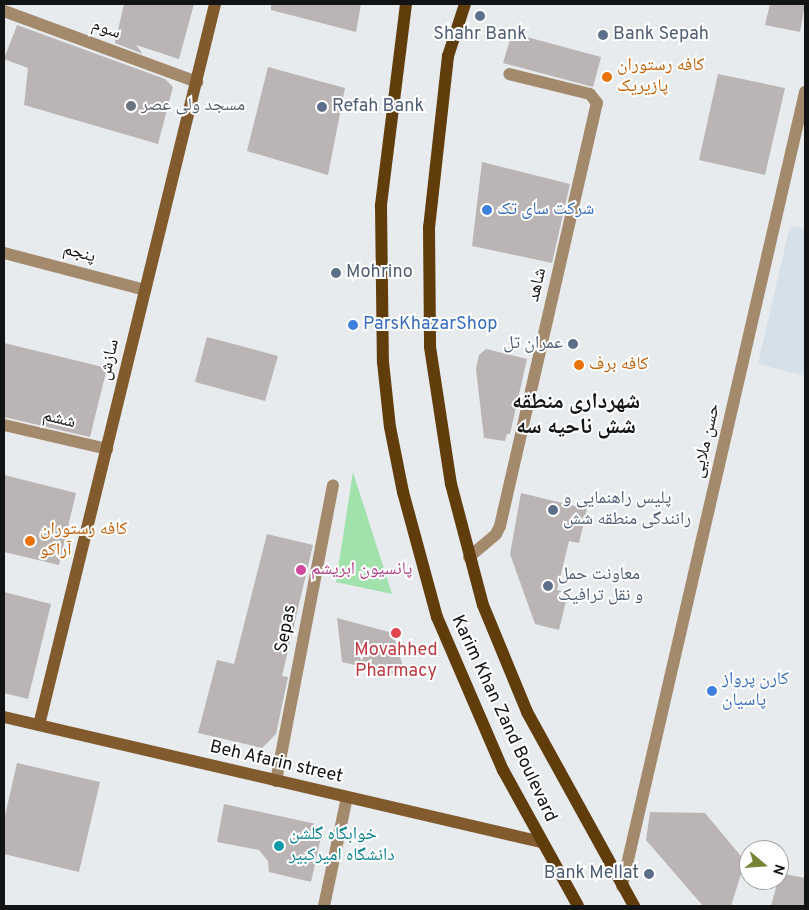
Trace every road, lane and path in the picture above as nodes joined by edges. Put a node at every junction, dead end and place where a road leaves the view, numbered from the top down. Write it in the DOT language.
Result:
graph roads {
  1 [pos="215,4"];
  2 [pos="406,4"];
  3 [pos="465,4"];
  4 [pos="4,11"];
  5 [pos="509,74"];
  6 [pos="197,82"];
  7 [pos="805,92"];
  8 [pos="4,253"];
  9 [pos="145,290"];
  10 [pos="4,425"];
  11 [pos="107,448"];
  12 [pos="333,484"];
  13 [pos="469,557"];
  14 [pos="4,717"];
  15 [pos="40,725"];
  16 [pos="276,781"];
  17 [pos="347,797"];
  18 [pos="541,842"];
  19 [pos="622,886"];
  20 [pos="324,906"];
  21 [pos="578,906"];
  22 [pos="634,906"];
  1 -- 6 [label="street, سازش"];
  2 -- 18 [label="main road, Karim Khan Zand Boulevard"];
  3 -- 13 [label="main road, Karim Khan Zand Boulevard"];
  4 -- 6 [label="street, سوم"];
  5 -- 13 [label="street, شاهد"];
  6 -- 9 [label="street, سازش"];
  7 -- 19 [label="street, حسن ملایی"];
  8 -- 9 [label="street, پنجم"];
  9 -- 11 [label="street, سازش"];
  10 -- 11 [label="street, ششم"];
  11 -- 15 [label="street, سازش"];
  12 -- 16 [label="street, Sepas"];
  13 -- 19 [label="main road, Karim Khan Zand Boulevard"];
  14 -- 15 [label="street, Beh Afarin street"];
  15 -- 16 [label="street, Beh Afarin street"];
  16 -- 17 [label="street, Beh Afarin street"];
  17 -- 18 [label="street, Beh Afarin street"];
  17 -- 20 [label="street"];
  18 -- 21 [label="main road, Karim Khan Zand Boulevard"];
  19 -- 22 [label="main road, Karim Khan Zand Boulevard"];
}
